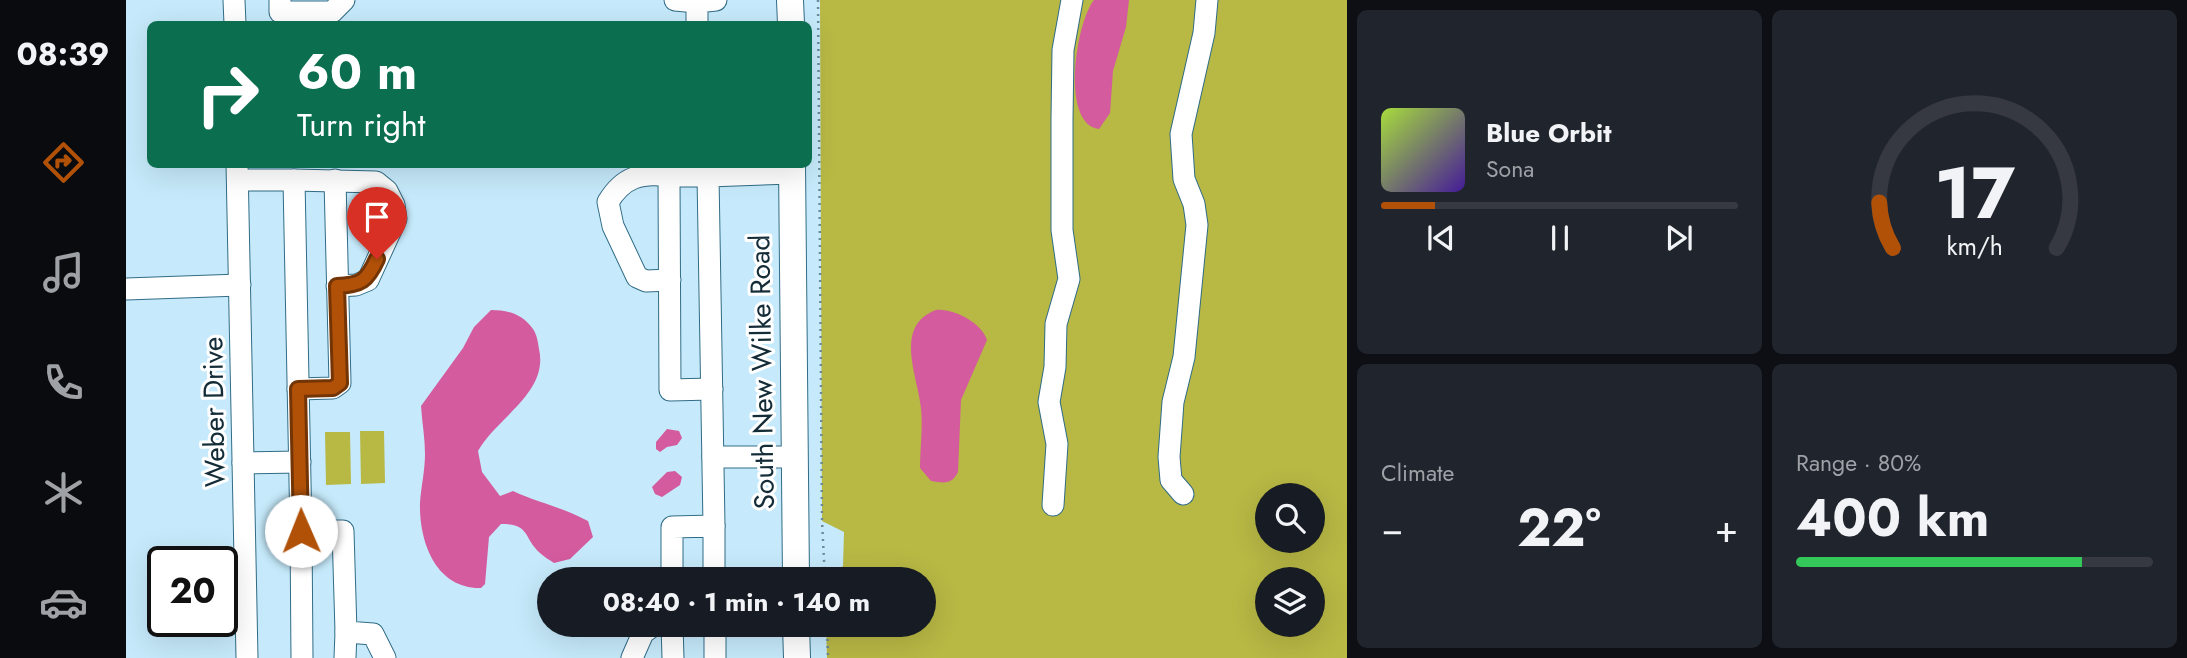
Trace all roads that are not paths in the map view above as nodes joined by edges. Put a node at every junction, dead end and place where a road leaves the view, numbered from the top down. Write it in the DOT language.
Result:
graph roads {
  1 [pos="234,0"];
  2 [pos="280,0"];
  3 [pos="344,0"];
  4 [pos="675,0"];
  5 [pos="790,0"];
  6 [pos="1072,0"];
  7 [pos="1207,0"];
  8 [pos="707,1"];
  9 [pos="235,21"];
  10 [pos="698,21"];
  11 [pos="791,21"];
  12 [pos="792,169"];
  13 [pos="237,172"];
  14 [pos="669,176"];
  15 [pos="708,176"];
  16 [pos="294,180"];
  17 [pos="335,180"];
  18 [pos="670,280"];
  19 [pos="240,285"];
  20 [pos="337,286"];
  21 [pos="126,289"];
  22 [pos="298,389"];
  23 [pos="712,389"];
  24 [pos="713,457"];
  25 [pos="794,457"];
  26 [pos="300,462"];
  27 [pos="243,463"];
  28 [pos="1183,494"];
  29 [pos="1054,505"];
  30 [pos="714,526"];
  31 [pos="301,531"];
  32 [pos="672,567"];
  33 [pos="714,567"];
  34 [pos="796,567"];
  35 [pos="346,632"];
  36 [pos="641,637"];
  37 [pos="672,637"];
  38 [pos="715,637"];
  39 [pos="796,637"];
  40 [pos="247,658"];
  41 [pos="302,658"];
  42 [pos="345,658"];
  43 [pos="385,658"];
  44 [pos="632,658"];
  45 [pos="673,658"];
  46 [pos="715,658"];
  47 [pos="797,658"];
  1 -- 9 [label="street"];
  2 -- 3 [label="street"];
  4 -- 8 [label="street"];
  5 -- 11 [label="main road"];
  6 -- 29 [label="street"];
  7 -- 28 [label="street"];
  8 -- 10 [label="street"];
  12 -- 15 [label="street"];
  12 -- 25 [label="main road, South New Wilke Road"];
  13 -- 16 [label="street"];
  13 -- 19 [label="street, Weber Drive"];
  14 -- 15 [label="street"];
  14 -- 18 [label="street"];
  14 -- 18 [label="street"];
  15 -- 23 [label="street"];
  16 -- 17 [label="street"];
  16 -- 22 [label="street"];
  17 -- 20 [label="street"];
  17 -- 20 [label="street"];
  18 -- 23 [label="street"];
  19 -- 21 [label="street"];
  19 -- 27 [label="street, Weber Drive"];
  20 -- 22 [label="street"];
  22 -- 26 [label="street"];
  23 -- 24 [label="street"];
  24 -- 25 [label="street"];
  24 -- 30 [label="street"];
  25 -- 34 [label="main road, South New Wilke Road"];
  26 -- 27 [label="street"];
  26 -- 31 [label="street"];
  27 -- 40 [label="street, Weber Drive"];
  30 -- 32 [label="street"];
  30 -- 33 [label="street"];
  31 -- 35 [label="street"];
  31 -- 41 [label="street"];
  35 -- 42 [label="street"];
  35 -- 43 [label="street"];
  36 -- 44 [label="street"];
  37 -- 45 [label="street"];
  38 -- 46 [label="street"];
  39 -- 47 [label="main road"];
}
